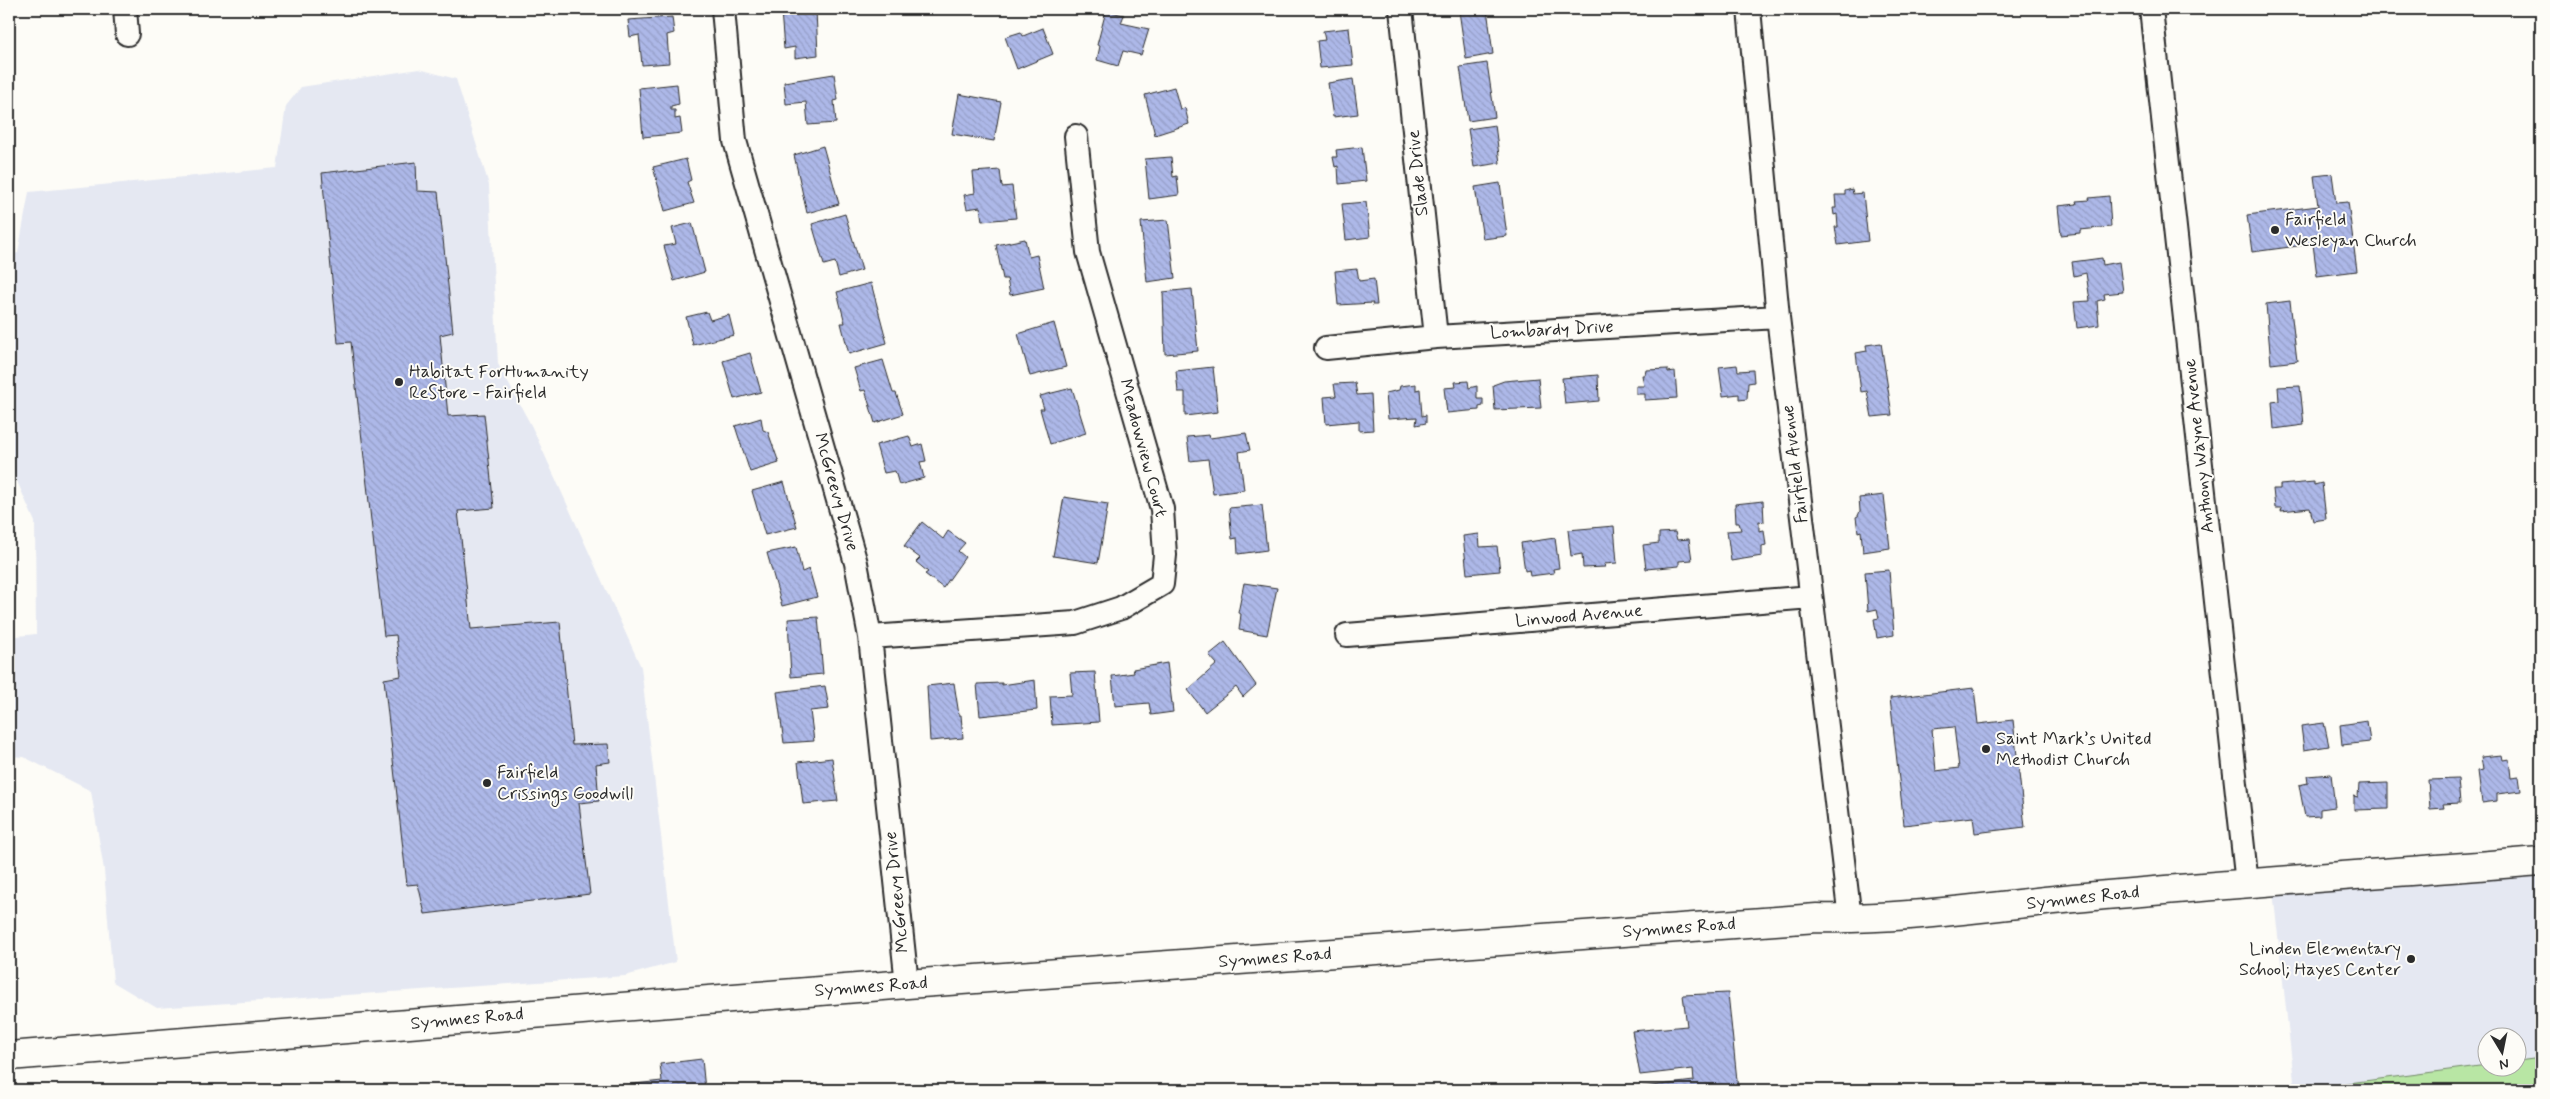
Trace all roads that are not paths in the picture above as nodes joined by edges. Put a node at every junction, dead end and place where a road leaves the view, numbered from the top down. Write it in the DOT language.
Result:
graph roads {
  1 [pos="125,9"];
  2 [pos="723,9"];
  3 [pos="1400,9"];
  4 [pos="1749,9"];
  5 [pos="2151,9"];
  6 [pos="127,34"];
  7 [pos="1076,136"];
  8 [pos="1778,317"];
  9 [pos="1436,337"];
  10 [pos="1326,348"];
  11 [pos="1811,597"];
  12 [pos="1347,634"];
  13 [pos="870,637"];
  14 [pos="2541,861"];
  15 [pos="2247,884"];
  16 [pos="1850,919"];
  17 [pos="907,984"];
  18 [pos="9,1056"];
  1 -- 6 [label="street"];
  2 -- 13 [label="street, McGreevy Drive"];
  3 -- 9 [label="street, Slade Drive"];
  4 -- 8 [label="street, Fairfield Avenue"];
  5 -- 15 [label="street, Anthony Wayne Avenue"];
  7 -- 13 [label="street, Meadowview Court"];
  8 -- 9 [label="street, Lombardy Drive"];
  8 -- 11 [label="street, Fairfield Avenue"];
  9 -- 10 [label="street, Lombardy Drive"];
  11 -- 12 [label="street, Linwood Avenue"];
  11 -- 16 [label="street, Fairfield Avenue"];
  13 -- 17 [label="street, McGreevy Drive"];
  14 -- 15 [label="main road, Symmes Road"];
  15 -- 16 [label="main road, Symmes Road"];
  16 -- 17 [label="main road, Symmes Road"];
  17 -- 18 [label="main road, Symmes Road"];
}
